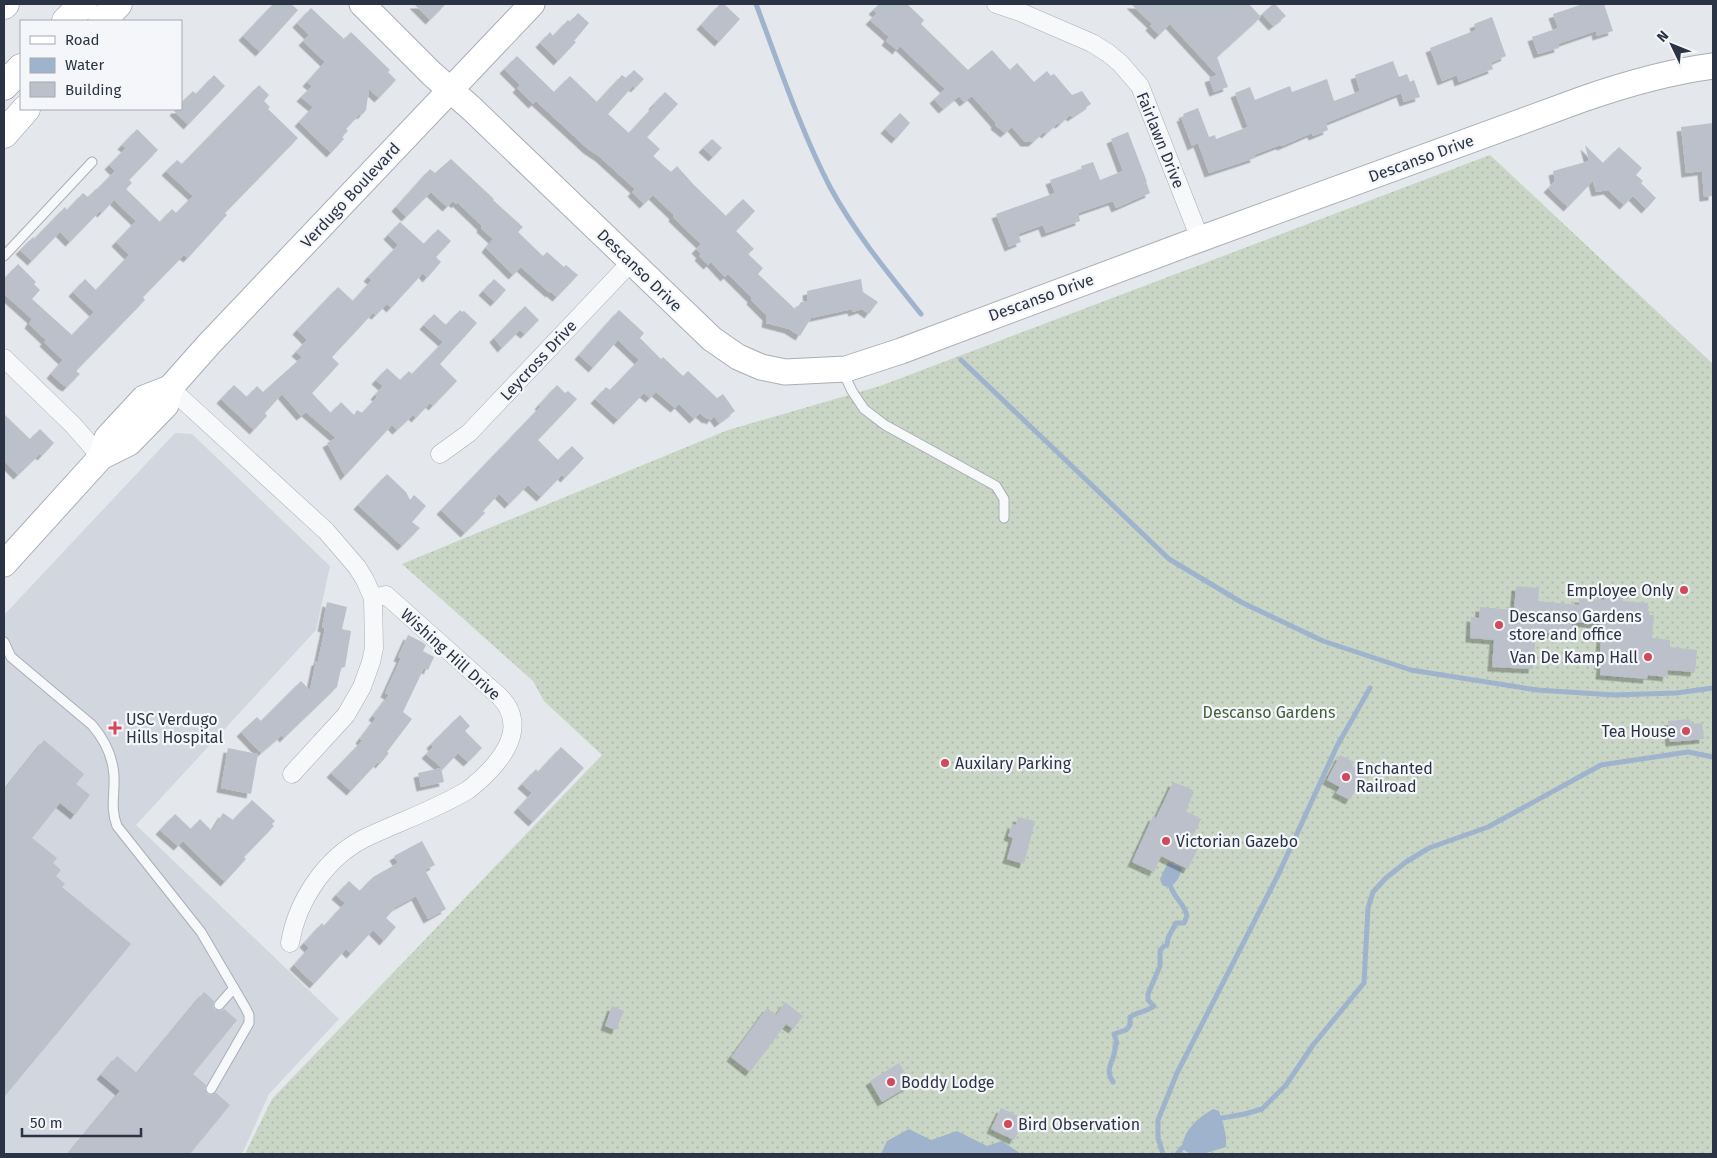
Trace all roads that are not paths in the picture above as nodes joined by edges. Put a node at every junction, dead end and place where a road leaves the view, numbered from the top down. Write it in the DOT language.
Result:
graph roads {
  1 [pos="83,4"];
  2 [pos="118,4"];
  3 [pos="362,4"];
  4 [pos="532,4"];
  5 [pos="996,4"];
  6 [pos="67,20"];
  7 [pos="103,20"];
  8 [pos="1713,66"];
  9 [pos="20,69"];
  10 [pos="4,86"];
  11 [pos="450,90"];
  12 [pos="25,110"];
  13 [pos="4,134"];
  14 [pos="92,162"];
  15 [pos="1200,238"];
  16 [pos="4,256"];
  17 [pos="632,261"];
  18 [pos="4,358"];
  19 [pos="842,370"];
  20 [pos="170,388"];
  21 [pos="440,454"];
  22 [pos="101,457"];
  23 [pos="1004,518"];
  24 [pos="4,564"];
  25 [pos="373,598"];
  26 [pos="4,642"];
  27 [pos="7,657"];
  28 [pos="292,774"];
  29 [pos="290,943"];
  30 [pos="234,988"];
  31 [pos="219,1005"];
  32 [pos="211,1089"];
  1 -- 6 [label="highway"];
  2 -- 7 [label="highway"];
  3 -- 11 [label="street, Descanso Drive"];
  4 -- 11 [label="street, Verdugo Boulevard"];
  5 -- 15 [label="street, Fairlawn Drive"];
  8 -- 15 [label="street, Descanso Drive"];
  9 -- 10 [label="highway"];
  11 -- 17 [label="street, Descanso Drive"];
  11 -- 20 [label="street, Verdugo Boulevard"];
  12 -- 13 [label="highway"];
  14 -- 16 [label="lane"];
  15 -- 19 [label="street, Descanso Drive"];
  17 -- 19 [label="street, Descanso Drive"];
  17 -- 21 [label="street, Leycross Drive"];
  18 -- 22 [label="street"];
  19 -- 23 [label="lane"];
  20 -- 22 [label="street, Verdugo Boulevard"];
  20 -- 25 [label="street"];
  22 -- 24 [label="street, Verdugo Boulevard"];
  25 -- 28 [label="street"];
  25 -- 29 [label="street, Wishing Hill Drive"];
  26 -- 27 [label="lane"];
  27 -- 30 [label="lane"];
  30 -- 31 [label="lane"];
  30 -- 32 [label="lane"];
}
